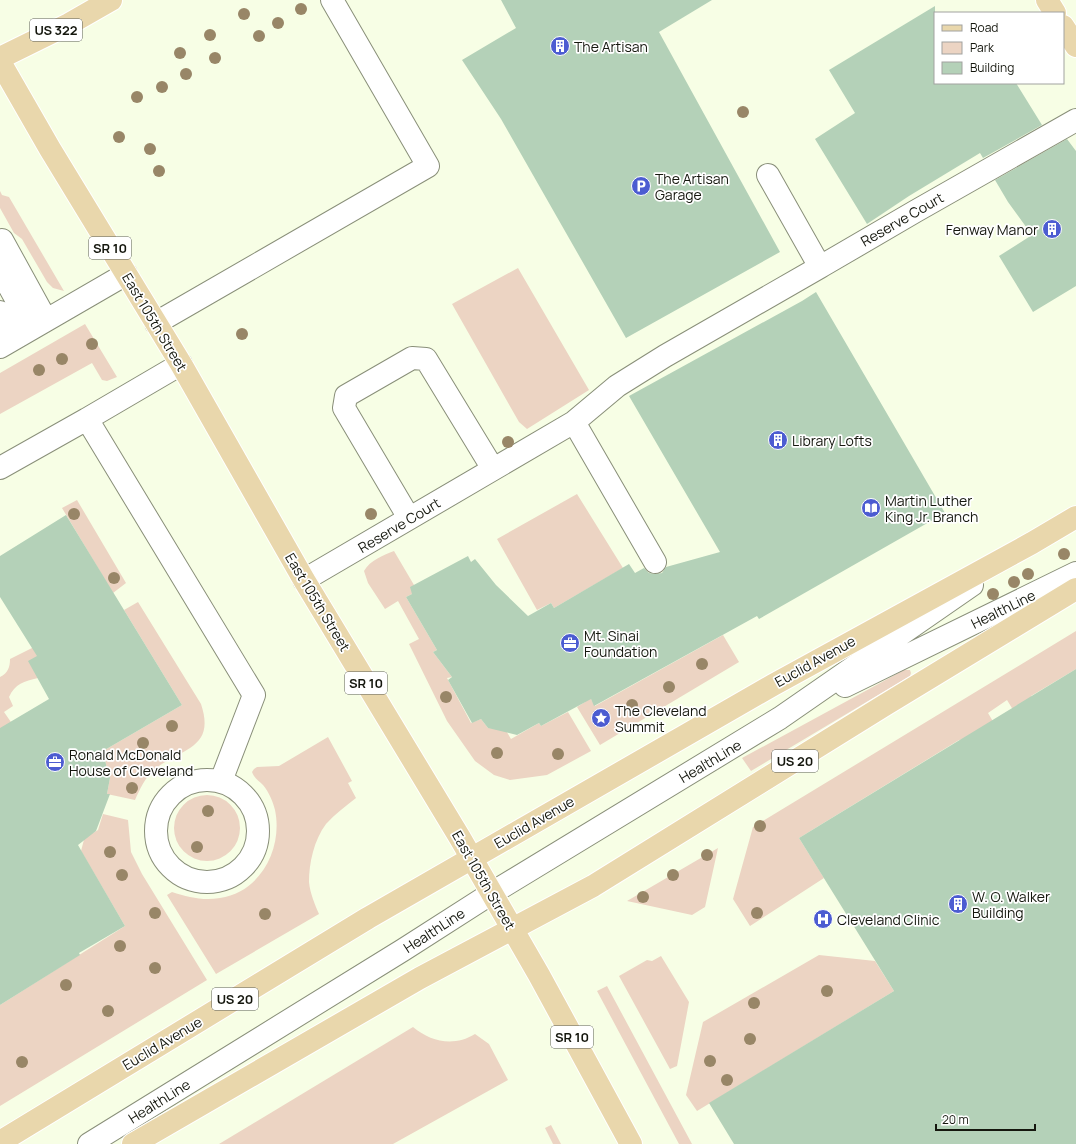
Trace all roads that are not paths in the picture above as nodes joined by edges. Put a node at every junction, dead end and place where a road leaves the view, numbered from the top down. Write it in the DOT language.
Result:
graph roads {
  1 [pos="111,0"];
  2 [pos="332,0"];
  3 [pos="1047,0"];
  4 [pos="1054,12"];
  5 [pos="1064,28"];
  6 [pos="1076,46"];
  7 [pos="0,58"];
  8 [pos="0,62"];
  9 [pos="1076,120"];
  10 [pos="768,175"];
  11 [pos="2,240"];
  12 [pos="820,267"];
  13 [pos="0,270"];
  14 [pos="126,274"];
  15 [pos="0,312"];
  16 [pos="156,323"];
  17 [pos="23,333"];
  18 [pos="181,364"];
  19 [pos="87,419"];
  20 [pos="574,422"];
  21 [pos="0,468"];
  22 [pos="493,469"];
  23 [pos="1076,517"];
  24 [pos="409,518"];
  25 [pos="1032,543"];
  26 [pos="655,562"];
  27 [pos="1076,573"];
  28 [pos="304,580"];
  29 [pos="1076,589"];
  30 [pos="780,718"];
  31 [pos="221,781"];
  32 [pos="471,859"];
  33 [pos="492,893"];
  34 [pos="512,930"];
  35 [pos="0,1142"];
  36 [pos="89,1144"];
  37 [pos="133,1144"];
  38 [pos="631,1144"];
  1 -- 7 [label="main road, US 322"];
  2 -- 16 [label="lane"];
  3 -- 4 [label="main road"];
  5 -- 6 [label="main road"];
  8 -- 14 [label="main road, East 105th Street / SR 10"];
  9 -- 12 [label="lane, Reserve Court"];
  10 -- 12 [label="lane"];
  11 -- 17 [label="lane"];
  12 -- 20 [label="lane, Reserve Court"];
  13 -- 17 [label="lane"];
  14 -- 16 [label="main road, East 105th Street / SR 10"];
  14 -- 17 [label="lane"];
  15 -- 17 [label="lane"];
  16 -- 18 [label="main road, East 105th Street / SR 10"];
  18 -- 19 [label="lane"];
  18 -- 28 [label="main road, East 105th Street / SR 10"];
  19 -- 21 [label="lane"];
  19 -- 31 [label="lane"];
  20 -- 22 [label="lane, Reserve Court"];
  20 -- 26 [label="lane"];
  22 -- 24 [label="lane, Reserve Court"];
  22 -- 24 [label="lane"];
  23 -- 25 [label="main road, Euclid Avenue / US 20"];
  24 -- 28 [label="lane, Reserve Court"];
  25 -- 30 [label="lane, HealthLine"];
  25 -- 32 [label="main road, Euclid Avenue / US 20"];
  27 -- 30 [label="lane, HealthLine"];
  28 -- 32 [label="main road, East 105th Street / SR 10"];
  29 -- 34 [label="main road, US 20"];
  30 -- 33 [label="lane, HealthLine"];
  31 -- 31 [label="lane"];
  32 -- 33 [label="main road, East 105th Street / SR 10"];
  32 -- 35 [label="main road, Euclid Avenue / US 20"];
  33 -- 34 [label="main road, East 105th Street / SR 10"];
  33 -- 36 [label="lane, HealthLine"];
  34 -- 37 [label="main road, US 20"];
  34 -- 38 [label="main road, East 105th Street / SR 10"];
}
